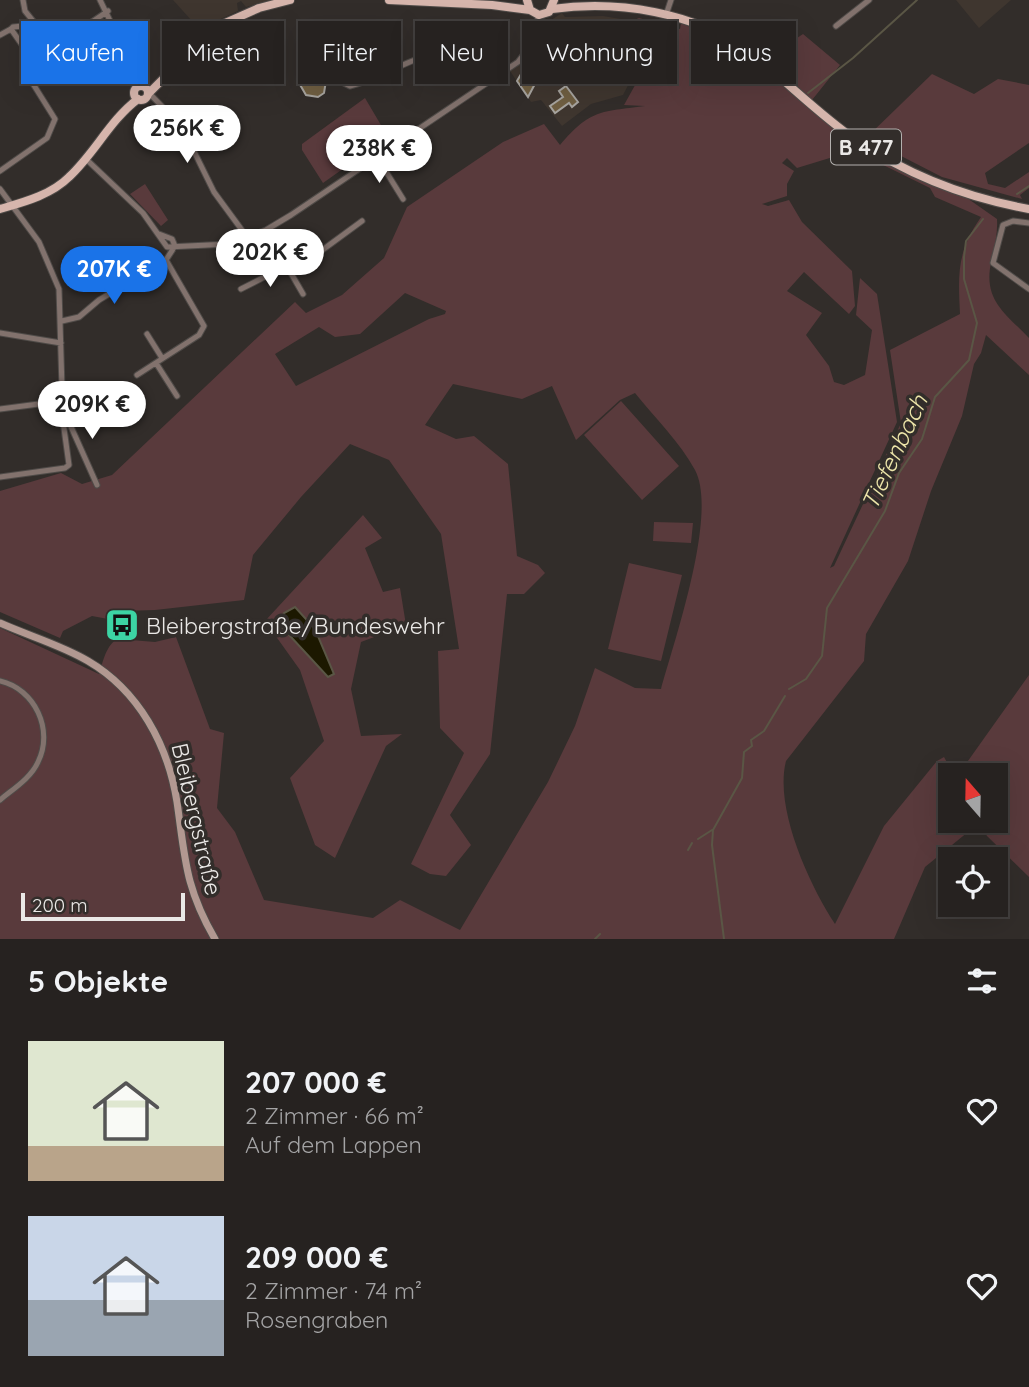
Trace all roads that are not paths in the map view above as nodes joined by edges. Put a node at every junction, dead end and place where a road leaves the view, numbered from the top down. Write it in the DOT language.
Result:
graph roads {
  1 [pos="23,0"];
  2 [pos="100,0"];
  3 [pos="289,0"];
  4 [pos="388,0"];
  5 [pos="527,0"];
  6 [pos="671,0"];
  7 [pos="869,0"];
  8 [pos="554,3"];
  9 [pos="492,5"];
  10 [pos="530,10"];
  11 [pos="108,11"];
  12 [pos="667,12"];
  13 [pos="540,15"];
  14 [pos="33,21"];
  15 [pos="93,21"];
  16 [pos="21,26"];
  17 [pos="836,26"];
  18 [pos="10,29"];
  19 [pos="0,35"];
  20 [pos="21,44"];
  21 [pos="508,67"];
  22 [pos="33,84"];
  23 [pos="483,84"];
  24 [pos="146,90"];
  25 [pos="377,157"];
  26 [pos="85,158"];
  27 [pos="0,171"];
  28 [pos="0,189"];
  29 [pos="403,200"];
  30 [pos="12,205"];
  31 [pos="0,209"];
  32 [pos="1029,209"];
  33 [pos="362,221"];
  34 [pos="1029,223"];
  35 [pos="266,230"];
  36 [pos="247,237"];
  37 [pos="175,247"];
  38 [pos="166,260"];
  39 [pos="286,266"];
  40 [pos="291,274"];
  41 [pos="241,289"];
  42 [pos="1029,289"];
  43 [pos="303,294"];
  44 [pos="62,321"];
  45 [pos="0,333"];
  46 [pos="146,334"];
  47 [pos="61,343"];
  48 [pos="162,359"];
  49 [pos="156,363"];
  50 [pos="137,375"];
  51 [pos="177,396"];
  52 [pos="62,404"];
  53 [pos="0,409"];
  54 [pos="0,477"];
  55 [pos="97,485"];
  56 [pos="0,623"];
  57 [pos="0,681"];
  58 [pos="0,800"];
  59 [pos="215,939"];
  1 -- 14 [label="street"];
  2 -- 11 [label="street"];
  3 -- 24 [label="main road"];
  4 -- 9 [label="main road"];
  5 -- 9 [label="main road"];
  5 -- 10 [label="main road"];
  6 -- 12 [label="street"];
  7 -- 17 [label="street"];
  8 -- 12 [label="main road, B 477"];
  8 -- 13 [label="main road, B 477"];
  9 -- 10 [label="main road"];
  10 -- 13 [label="main road"];
  11 -- 15 [label="street"];
  11 -- 24 [label="street"];
  12 -- 32 [label="main road, B 477"];
  13 -- 21 [label="street"];
  16 -- 18 [label="street"];
  18 -- 19 [label="street"];
  18 -- 20 [label="street"];
  22 -- 27 [label="street"];
  23 -- 25 [label="street"];
  24 -- 26 [label="main road"];
  24 -- 36 [label="street"];
  25 -- 29 [label="street"];
  25 -- 35 [label="street"];
  26 -- 30 [label="main road"];
  26 -- 37 [label="street"];
  28 -- 30 [label="street"];
  30 -- 31 [label="main road"];
  30 -- 44 [label="street"];
  33 -- 40 [label="street"];
  34 -- 42 [label="street"];
  35 -- 36 [label="street"];
  35 -- 39 [label="street"];
  36 -- 37 [label="street"];
  37 -- 38 [label="street"];
  38 -- 44 [label="street"];
  38 -- 48 [label="street"];
  39 -- 40 [label="street"];
  39 -- 41 [label="street"];
  40 -- 43 [label="street"];
  44 -- 47 [label="street"];
  45 -- 47 [label="street"];
  46 -- 48 [label="street"];
  47 -- 52 [label="street"];
  48 -- 49 [label="street"];
  49 -- 50 [label="street"];
  49 -- 51 [label="street"];
  52 -- 53 [label="street"];
  52 -- 54 [label="street"];
  52 -- 55 [label="street"];
  56 -- 59 [label="street, Bleibergstraße"];
  57 -- 58 [label="street"];
}
